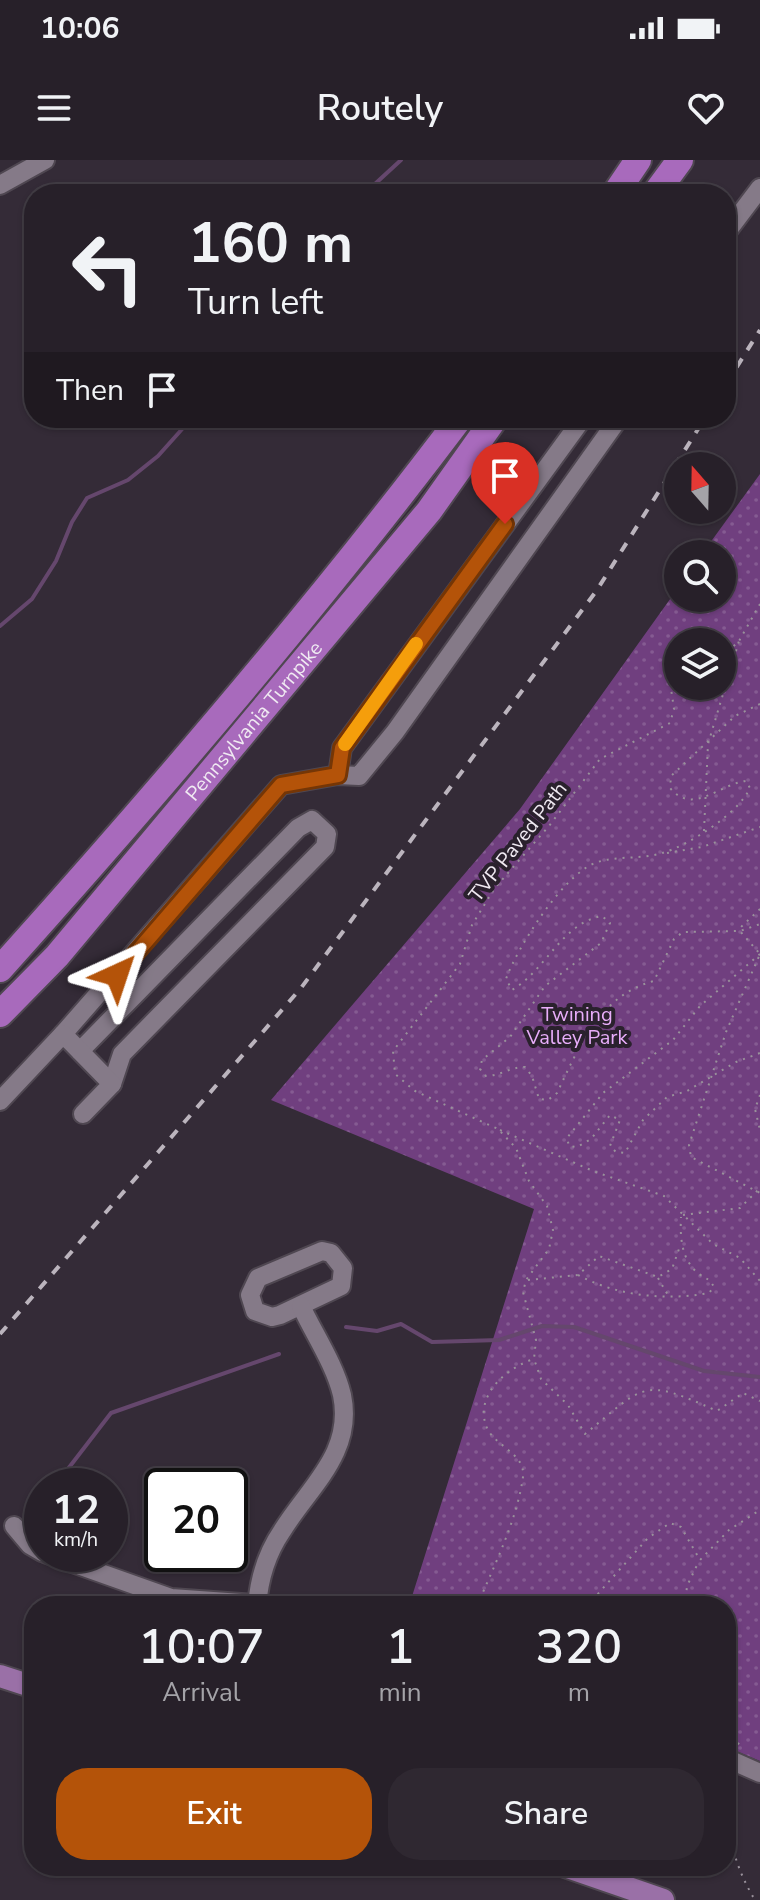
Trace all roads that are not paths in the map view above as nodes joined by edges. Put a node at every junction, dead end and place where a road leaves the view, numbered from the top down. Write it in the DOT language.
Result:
graph roads {
  1 [pos="45,160"];
  2 [pos="638,160"];
  3 [pos="680,160"];
  4 [pos="622,184"];
  5 [pos="662,184"];
  6 [pos="0,185"];
  7 [pos="760,188"];
  8 [pos="736,220"];
  9 [pos="452,428"];
  10 [pos="488,428"];
  11 [pos="576,428"];
  12 [pos="612,428"];
  13 [pos="338,775"];
  14 [pos="0,969"];
  15 [pos="0,1014"];
  16 [pos="63,1034"];
  17 [pos="80,1051"];
  18 [pos="112,1084"];
  19 [pos="0,1101"];
  20 [pos="83,1114"];
  21 [pos="301,1306"];
  22 [pos="14,1526"];
  23 [pos="24,1538"];
  24 [pos="98,1572"];
  25 [pos="165,1596"];
  26 [pos="259,1596"];
  27 [pos="0,1676"];
  28 [pos="24,1684"];
  29 [pos="736,1762"];
  30 [pos="760,1773"];
  31 [pos="596,1876"];
  32 [pos="654,1899"];
  1 -- 6 [label="street"];
  2 -- 4 [label="highway"];
  3 -- 5 [label="highway"];
  7 -- 8 [label="street"];
  9 -- 14 [label="highway, Pennsylvania Turnpike"];
  10 -- 15 [label="highway, Pennsylvania Turnpike"];
  11 -- 13 [label="street"];
  12 -- 13 [label="street"];
  13 -- 16 [label="street"];
  16 -- 17 [label="street"];
  16 -- 19 [label="street"];
  17 -- 18 [label="street"];
  17 -- 18 [label="street"];
  18 -- 20 [label="street"];
  21 -- 21 [label="street"];
  21 -- 26 [label="street"];
  22 -- 23 [label="street"];
  24 -- 25 [label="street"];
  27 -- 28 [label="main road"];
  29 -- 30 [label="street"];
  31 -- 32 [label="main road"];
}
